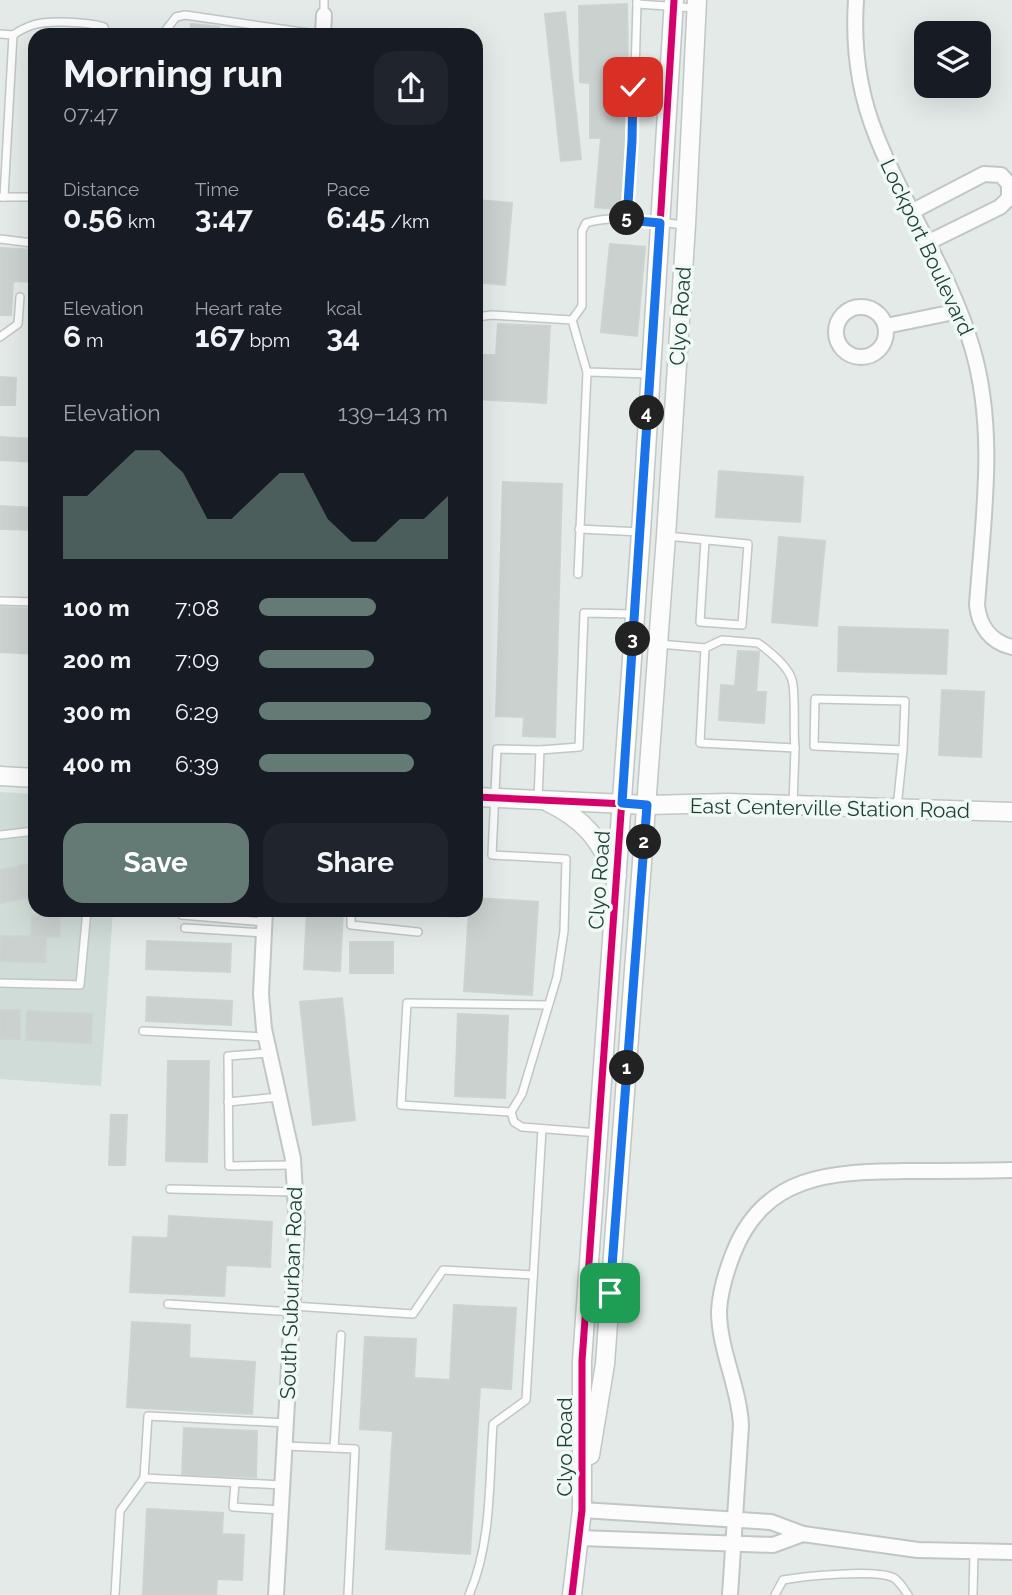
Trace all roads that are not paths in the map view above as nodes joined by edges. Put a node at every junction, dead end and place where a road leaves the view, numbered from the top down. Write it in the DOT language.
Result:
graph roads {
  1 [pos="856,0"];
  2 [pos="637,2"];
  3 [pos="674,4"];
  4 [pos="697,4"];
  5 [pos="324,7"];
  6 [pos="104,28"];
  7 [pos="167,28"];
  8 [pos="275,28"];
  9 [pos="323,28"];
  10 [pos="0,34"];
  11 [pos="13,34"];
  12 [pos="4,111"];
  13 [pos="2,197"];
  14 [pos="28,197"];
  15 [pos="913,211"];
  16 [pos="627,220"];
  17 [pos="660,223"];
  18 [pos="686,225"];
  19 [pos="0,239"];
  20 [pos="28,242"];
  21 [pos="929,242"];
  22 [pos="20,298"];
  23 [pos="959,311"];
  24 [pos="483,316"];
  25 [pos="572,320"];
  26 [pos="886,326"];
  27 [pos="0,337"];
  28 [pos="587,372"];
  29 [pos="650,374"];
  30 [pos="579,528"];
  31 [pos="641,532"];
  32 [pos="666,536"];
  33 [pos="705,540"];
  34 [pos="578,573"];
  35 [pos="0,601"];
  36 [pos="28,602"];
  37 [pos="634,614"];
  38 [pos="659,644"];
  39 [pos="1012,647"];
  40 [pos="705,648"];
  41 [pos="795,748"];
  42 [pos="540,750"];
  43 [pos="903,750"];
  44 [pos="0,776"];
  45 [pos="28,778"];
  46 [pos="483,797"];
  47 [pos="494,797"];
  48 [pos="540,799"];
  49 [pos="622,803"];
  50 [pos="647,805"];
  51 [pos="793,805"];
  52 [pos="897,809"];
  53 [pos="1012,812"];
  54 [pos="28,832"];
  55 [pos="0,835"];
  56 [pos="617,876"];
  57 [pos="86,917"];
  58 [pos="205,917"];
  59 [pos="351,917"];
  60 [pos="264,922"];
  61 [pos="185,928"];
  62 [pos="418,932"];
  63 [pos="0,983"];
  64 [pos="548,1005"];
  65 [pos="143,1031"];
  66 [pos="265,1037"];
  67 [pos="268,1053"];
  68 [pos="278,1097"];
  69 [pos="228,1102"];
  70 [pos="510,1112"];
  71 [pos="542,1129"];
  72 [pos="599,1133"];
  73 [pos="293,1165"];
  74 [pos="1012,1170"];
  75 [pos="170,1189"];
  76 [pos="296,1192"];
  77 [pos="533,1275"];
  78 [pos="168,1304"];
  79 [pos="293,1309"];
  80 [pos="341,1335"];
  81 [pos="287,1423"];
  82 [pos="286,1446"];
  83 [pos="334,1448"];
  84 [pos="144,1478"];
  85 [pos="235,1483"];
  86 [pos="283,1485"];
  87 [pos="282,1510"];
  88 [pos="582,1510"];
  89 [pos="734,1519"];
  90 [pos="803,1534"];
  91 [pos="580,1538"];
  92 [pos="733,1543"];
  93 [pos="974,1552"];
  94 [pos="1012,1552"];
  95 [pos="115,1595"];
  96 [pos="276,1595"];
  97 [pos="348,1595"];
  98 [pos="469,1595"];
  99 [pos="572,1595"];
  100 [pos="730,1595"];
  101 [pos="775,1595"];
  102 [pos="908,1595"];
  103 [pos="972,1595"];
  1 -- 15 [label="street, Lockport Boulevard"];
  2 -- 3 [label="lane"];
  2 -- 16 [label="lane"];
  3 -- 4 [label="lane"];
  3 -- 17 [label="street, Clyo Road"];
  4 -- 18 [label="street, Clyo Road"];
  5 -- 9 [label="street"];
  6 -- 11 [label="lane"];
  7 -- 8 [label="lane"];
  10 -- 11 [label="lane"];
  11 -- 12 [label="lane"];
  12 -- 13 [label="lane"];
  13 -- 14 [label="lane"];
  15 -- 21 [label="street, Lockport Boulevard"];
  15 -- 21 [label="street"];
  16 -- 17 [label="lane"];
  16 -- 25 [label="lane"];
  17 -- 18 [label="lane"];
  17 -- 29 [label="street, Clyo Road"];
  18 -- 32 [label="street, Clyo Road"];
  19 -- 20 [label="lane"];
  21 -- 23 [label="street, Lockport Boulevard"];
  22 -- 27 [label="lane"];
  23 -- 26 [label="street"];
  23 -- 39 [label="street, Lockport Boulevard"];
  24 -- 25 [label="lane"];
  25 -- 28 [label="lane"];
  28 -- 29 [label="lane"];
  28 -- 30 [label="lane"];
  29 -- 31 [label="street, Clyo Road"];
  30 -- 31 [label="lane"];
  30 -- 34 [label="lane"];
  31 -- 37 [label="street, Clyo Road"];
  32 -- 33 [label="lane"];
  32 -- 38 [label="street, Clyo Road"];
  33 -- 33 [label="lane"];
  35 -- 36 [label="lane"];
  37 -- 42 [label="lane"];
  37 -- 49 [label="street, Clyo Road"];
  38 -- 40 [label="lane"];
  38 -- 50 [label="street, Clyo Road"];
  40 -- 41 [label="lane"];
  40 -- 41 [label="lane"];
  41 -- 51 [label="lane"];
  42 -- 47 [label="lane"];
  42 -- 48 [label="lane"];
  43 -- 43 [label="lane"];
  43 -- 52 [label="lane"];
  44 -- 45 [label="street"];
  46 -- 47 [label="street, East Centerville Station Road"];
  47 -- 48 [label="street, East Centerville Station Road"];
  47 -- 64 [label="lane"];
  48 -- 49 [label="street, East Centerville Station Road"];
  48 -- 56 [label="street"];
  49 -- 50 [label="street, East Centerville Station Road"];
  49 -- 56 [label="street, Clyo Road"];
  50 -- 51 [label="street, East Centerville Station Road"];
  50 -- 88 [label="street, Clyo Road"];
  51 -- 52 [label="street, East Centerville Station Road"];
  52 -- 53 [label="street, East Centerville Station Road"];
  54 -- 55 [label="lane"];
  56 -- 72 [label="street, Clyo Road"];
  57 -- 63 [label="lane"];
  58 -- 60 [label="lane"];
  59 -- 62 [label="lane"];
  60 -- 61 [label="lane"];
  60 -- 66 [label="street, South Suburban Road"];
  64 -- 70 [label="lane"];
  64 -- 70 [label="lane"];
  65 -- 66 [label="lane"];
  66 -- 67 [label="street, South Suburban Road"];
  67 -- 68 [label="street, South Suburban Road"];
  67 -- 69 [label="lane"];
  68 -- 69 [label="lane"];
  68 -- 73 [label="street, South Suburban Road"];
  69 -- 73 [label="lane"];
  70 -- 71 [label="lane"];
  71 -- 72 [label="lane"];
  71 -- 77 [label="lane"];
  72 -- 88 [label="street, Clyo Road"];
  73 -- 76 [label="street, South Suburban Road"];
  74 -- 89 [label="street"];
  75 -- 76 [label="lane"];
  76 -- 79 [label="street, South Suburban Road"];
  77 -- 79 [label="lane"];
  77 -- 98 [label="lane"];
  78 -- 79 [label="lane"];
  79 -- 81 [label="street, South Suburban Road"];
  80 -- 83 [label="lane"];
  81 -- 82 [label="street, South Suburban Road"];
  81 -- 84 [label="lane"];
  82 -- 83 [label="lane"];
  82 -- 86 [label="street, South Suburban Road"];
  83 -- 97 [label="lane"];
  84 -- 85 [label="lane"];
  84 -- 95 [label="lane"];
  85 -- 86 [label="lane"];
  85 -- 87 [label="lane"];
  86 -- 87 [label="street, South Suburban Road"];
  87 -- 96 [label="street, South Suburban Road"];
  88 -- 89 [label="street"];
  88 -- 91 [label="street, Clyo Road"];
  89 -- 90 [label="street"];
  89 -- 92 [label="street"];
  90 -- 92 [label="street"];
  90 -- 93 [label="street"];
  91 -- 92 [label="street"];
  91 -- 99 [label="street, Clyo Road"];
  92 -- 100 [label="street"];
  93 -- 94 [label="street"];
  93 -- 103 [label="lane"];
  101 -- 102 [label="lane"];
}
